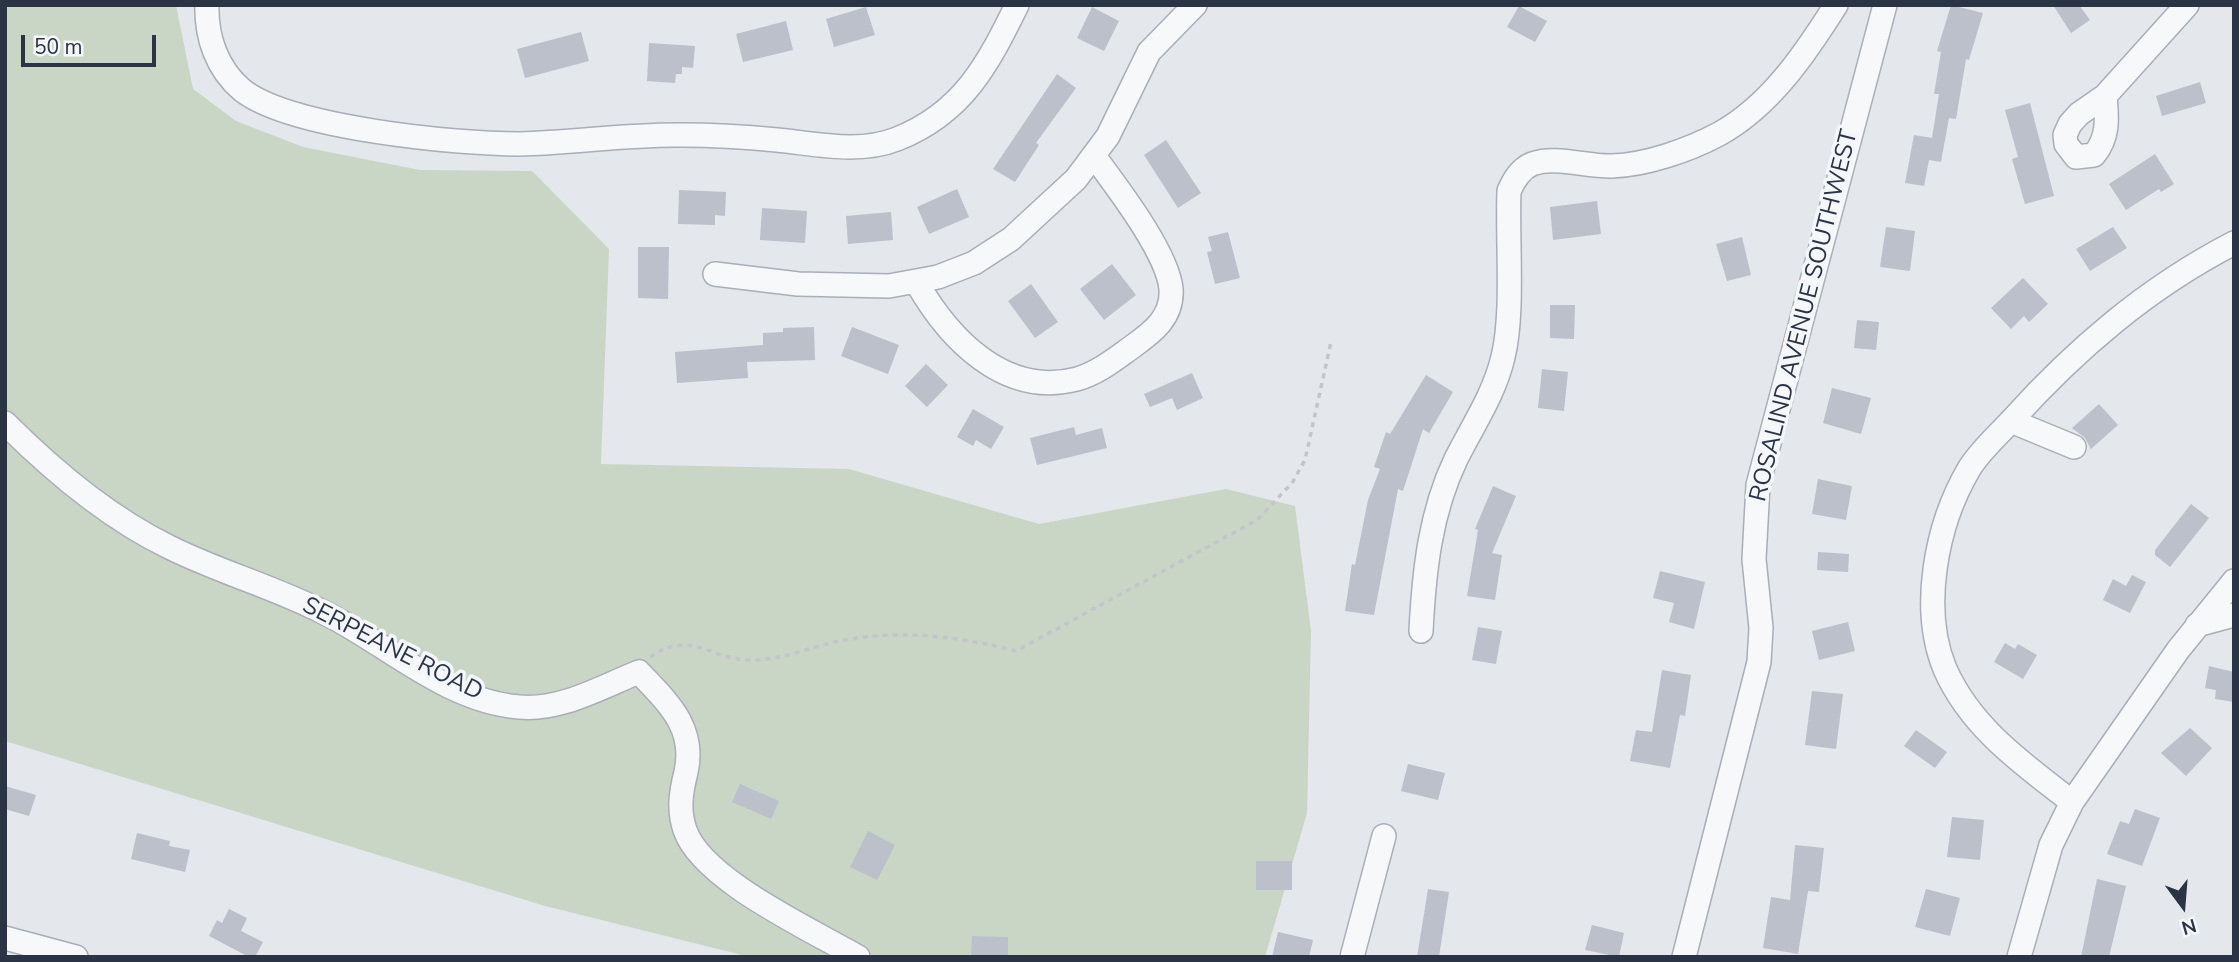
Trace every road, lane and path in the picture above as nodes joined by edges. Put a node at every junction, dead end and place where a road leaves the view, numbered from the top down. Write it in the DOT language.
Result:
graph roads {
  1 [pos="206,5"];
  2 [pos="1017,5"];
  3 [pos="1195,5"];
  4 [pos="1836,5"];
  5 [pos="1885,5"];
  6 [pos="2187,5"];
  7 [pos="2105,96"];
  8 [pos="1094,156"];
  9 [pos="2234,243"];
  10 [pos="715,274"];
  11 [pos="917,283"];
  12 [pos="1331,342"];
  13 [pos="2011,421"];
  14 [pos="5,423"];
  15 [pos="2074,447"];
  16 [pos="2234,581"];
  17 [pos="2234,615"];
  18 [pos="2197,625"];
  19 [pos="1420,631"];
  20 [pos="639,671"];
  21 [pos="2072,802"];
  22 [pos="1384,836"];
  23 [pos="5,938"];
  24 [pos="76,957"];
  25 [pos="858,957"];
  26 [pos="1352,957"];
  27 [pos="1684,957"];
  28 [pos="2019,957"];
  1 -- 2 [label="street"];
  3 -- 8 [label="street"];
  4 -- 19 [label="street"];
  5 -- 27 [label="street, ROSALIND AVENUE SOUTHWEST"];
  6 -- 7 [label="street"];
  8 -- 11 [label="street"];
  8 -- 11 [label="street"];
  9 -- 13 [label="street"];
  10 -- 11 [label="street"];
  12 -- 20 [label="path"];
  13 -- 15 [label="street"];
  13 -- 21 [label="street"];
  14 -- 20 [label="street, SERPEANE ROAD"];
  16 -- 18 [label="street"];
  17 -- 18 [label="street"];
  18 -- 21 [label="street"];
  20 -- 25 [label="street"];
  21 -- 28 [label="street"];
  22 -- 26 [label="street"];
  23 -- 24 [label="street"];
}
